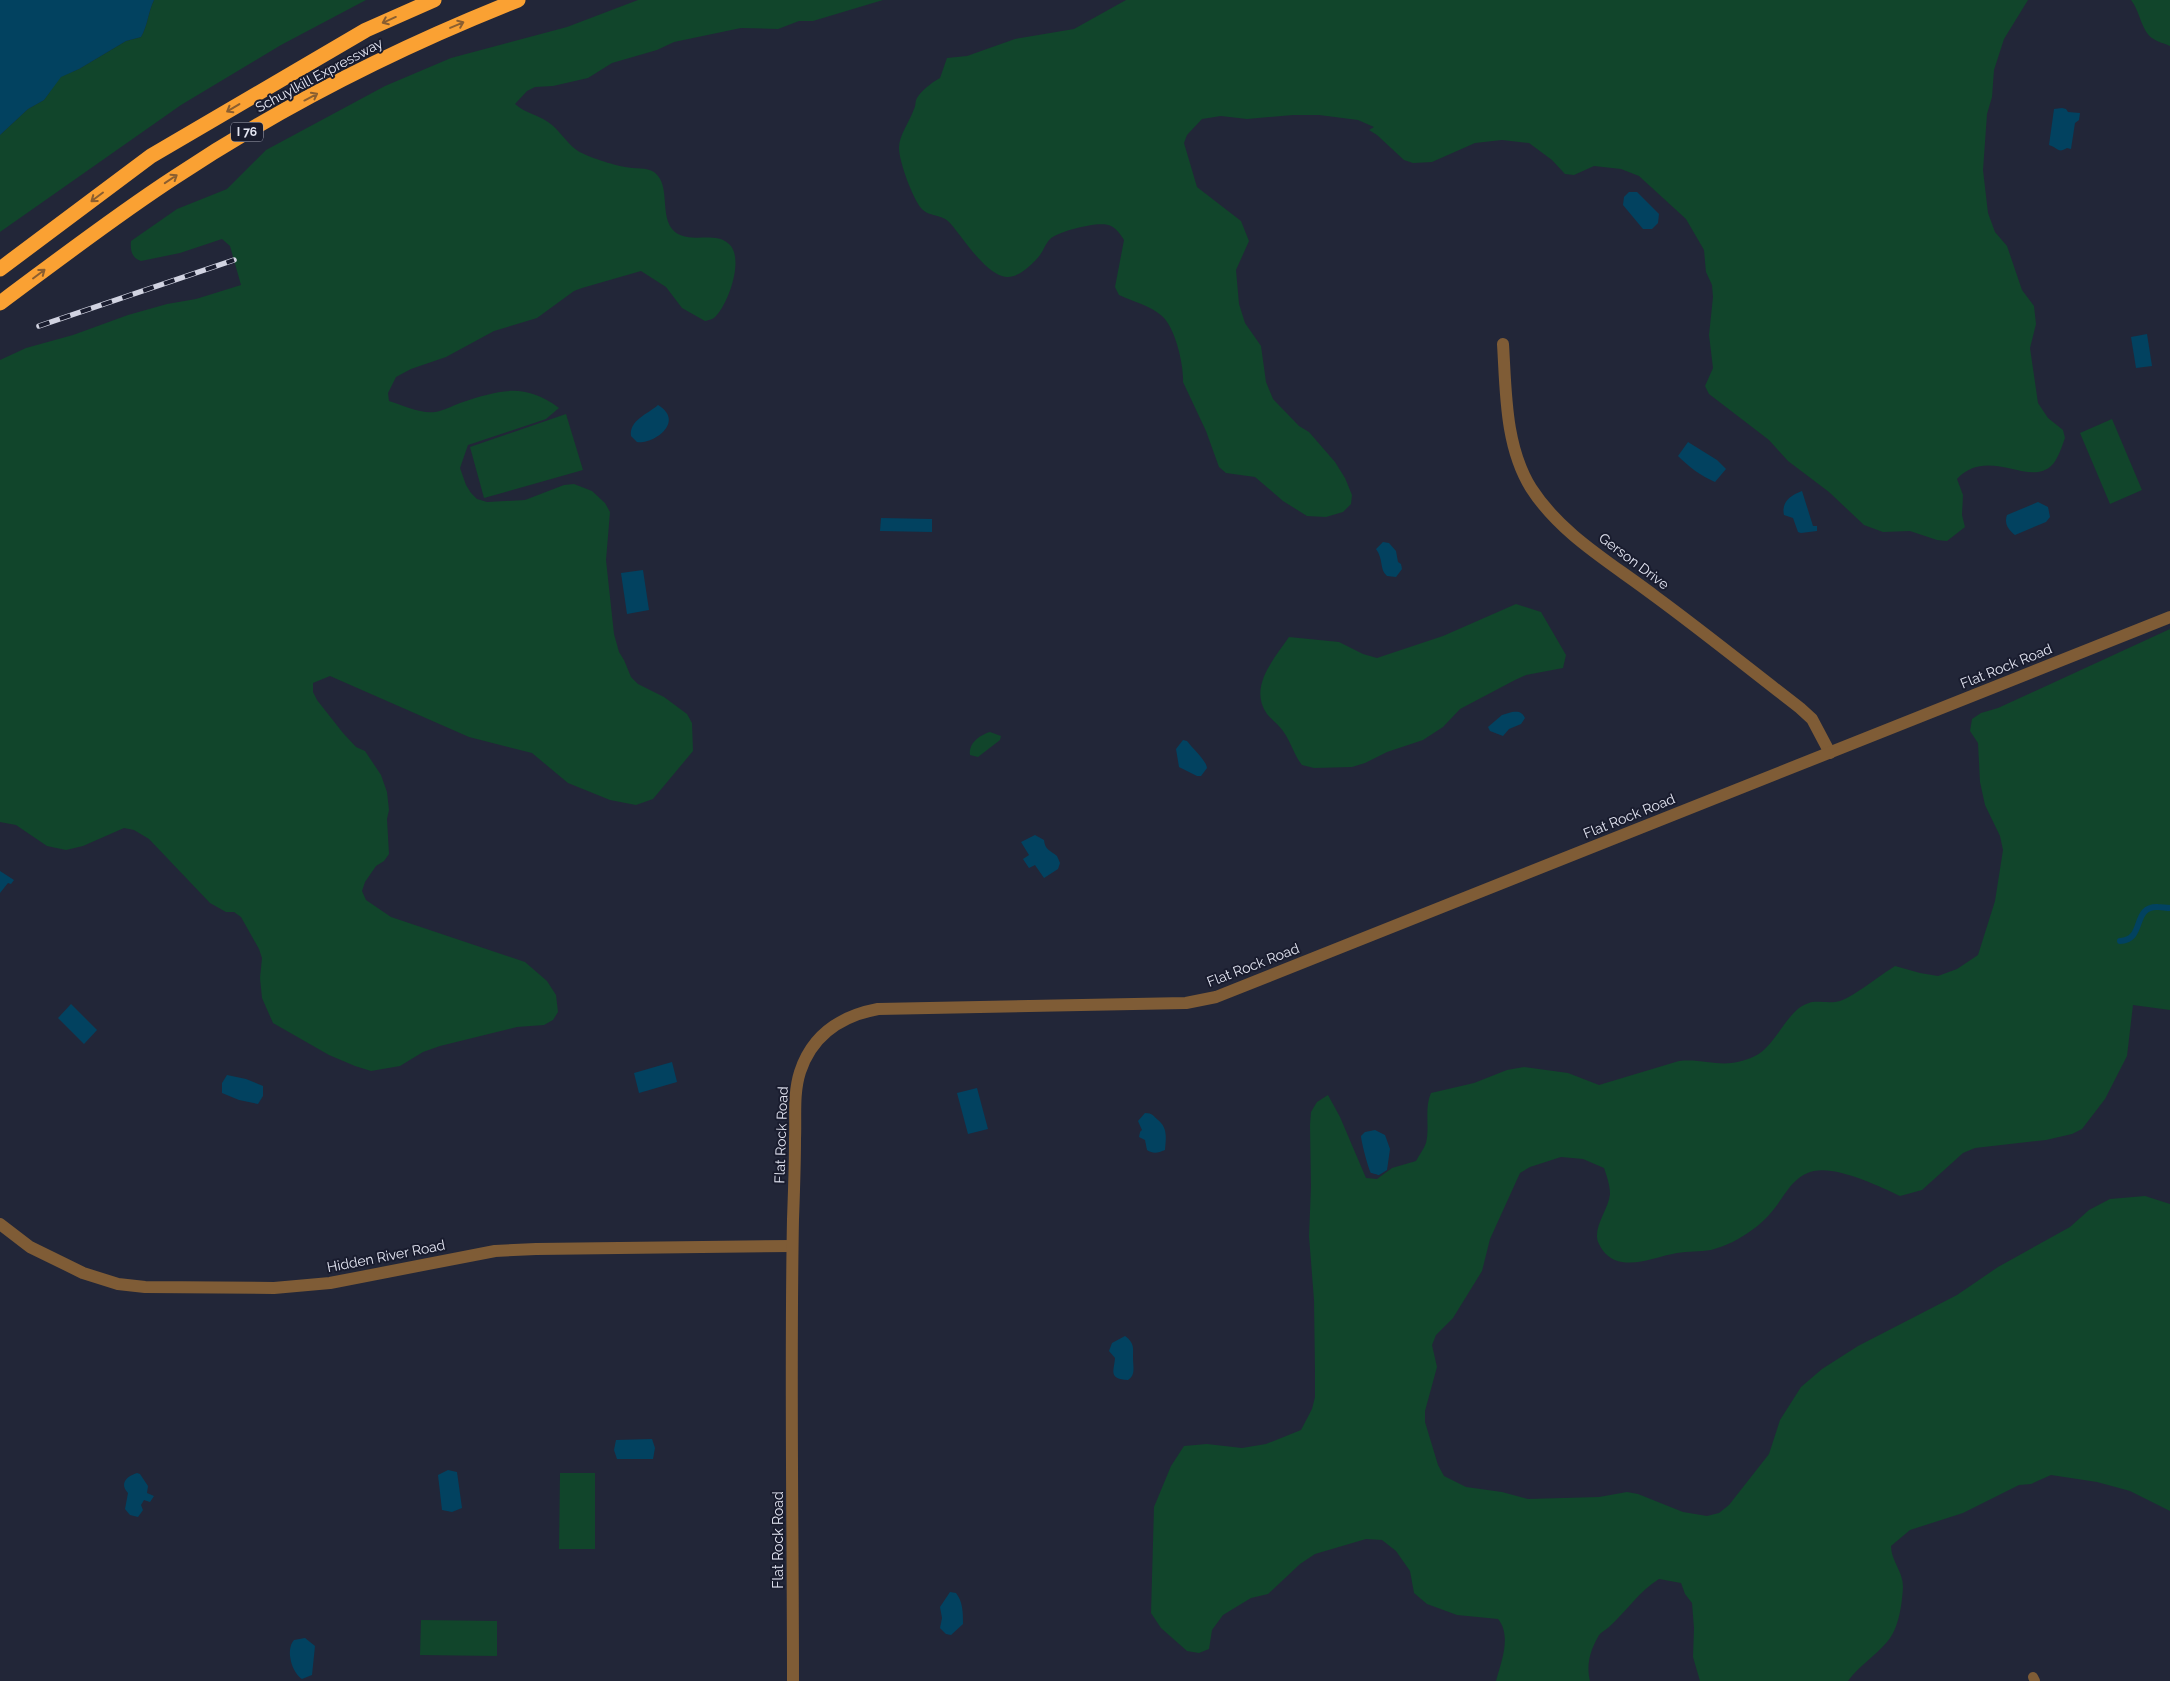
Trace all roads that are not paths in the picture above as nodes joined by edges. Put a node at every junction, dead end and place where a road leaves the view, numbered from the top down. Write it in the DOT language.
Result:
graph roads {
  1 [pos="434,0"];
  2 [pos="518,0"];
  3 [pos="0,269"];
  4 [pos="0,303"];
  5 [pos="1503,344"];
  6 [pos="2170,617"];
  7 [pos="1830,752"];
  8 [pos="0,1224"];
  9 [pos="792,1246"];
  10 [pos="793,1681"];
  1 -- 3 [label="highway, Schuylkill Expressway / I 76, one-way"];
  4 -- 2 [label="highway, Schuylkill Expressway / I 76, one-way"];
  5 -- 7 [label="street, Gerson Drive"];
  6 -- 7 [label="street, Flat Rock Road"];
  7 -- 9 [label="street, Flat Rock Road"];
  8 -- 9 [label="street, Hidden River Road"];
  9 -- 10 [label="street, Flat Rock Road"];
}
